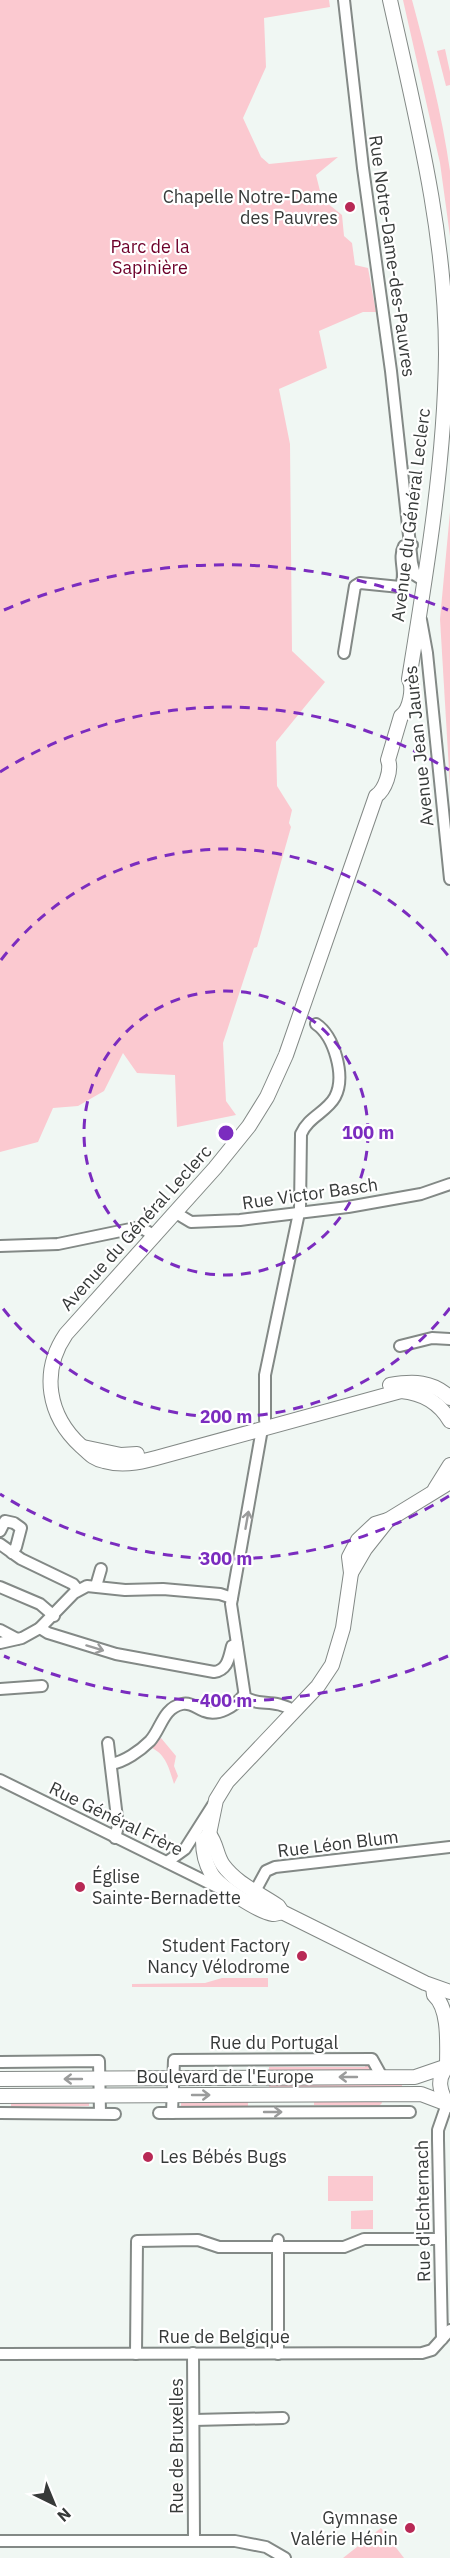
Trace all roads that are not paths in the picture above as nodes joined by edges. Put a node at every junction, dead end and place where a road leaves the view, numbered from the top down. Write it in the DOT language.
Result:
graph roads {
  1 [pos="344,0"];
  2 [pos="390,0"];
  3 [pos="447,370"];
  4 [pos="412,549"];
  5 [pos="424,573"];
  6 [pos="418,611"];
  7 [pos="344,653"];
  8 [pos="450,879"];
  9 [pos="316,1024"];
  10 [pos="450,1184"];
  11 [pos="176,1212"];
  12 [pos="298,1213"];
  13 [pos="155,1236"];
  14 [pos="0,1246"];
  15 [pos="450,1339"];
  16 [pos="400,1346"];
  17 [pos="448,1409"];
  18 [pos="264,1425"];
  19 [pos="450,1465"];
  20 [pos="450,1482"];
  21 [pos="435,1489"];
  22 [pos="0,1531"];
  23 [pos="0,1544"];
  24 [pos="12,1553"];
  25 [pos="101,1569"];
  26 [pos="96,1586"];
  27 [pos="0,1587"];
  28 [pos="78,1590"];
  29 [pos="232,1598"];
  30 [pos="54,1616"];
  31 [pos="40,1628"];
  32 [pos="0,1630"];
  33 [pos="17,1639"];
  34 [pos="0,1643"];
  35 [pos="237,1644"];
  36 [pos="42,1686"];
  37 [pos="0,1689"];
  38 [pos="244,1695"];
  39 [pos="294,1711"];
  40 [pos="108,1743"];
  41 [pos="111,1764"];
  42 [pos="0,1780"];
  43 [pos="216,1800"];
  44 [pos="115,1838"];
  45 [pos="450,1847"];
  46 [pos="166,1862"];
  47 [pos="214,1863"];
  48 [pos="181,1869"];
  49 [pos="234,1894"];
  50 [pos="252,1897"];
  51 [pos="433,1987"];
  52 [pos="450,1992"];
  53 [pos="448,2007"];
  54 [pos="0,2062"];
  55 [pos="448,2066"];
  56 [pos="173,2078"];
  57 [pos="0,2079"];
  58 [pos="100,2079"];
  59 [pos="395,2094"];
  60 [pos="172,2095"];
  61 [pos="0,2096"];
  62 [pos="100,2096"];
  63 [pos="449,2105"];
  64 [pos="386,2112"];
  65 [pos="410,2112"];
  66 [pos="0,2113"];
  67 [pos="100,2113"];
  68 [pos="159,2113"];
  69 [pos="172,2113"];
  70 [pos="115,2114"];
  71 [pos="440,2242"];
  72 [pos="278,2243"];
  73 [pos="446,2319"];
  74 [pos="450,2330"];
  75 [pos="442,2339"];
  76 [pos="193,2353"];
  77 [pos="0,2354"];
  78 [pos="136,2354"];
  79 [pos="278,2354"];
  80 [pos="283,2418"];
  81 [pos="194,2420"];
  82 [pos="194,2539"];
  83 [pos="0,2541"];
  84 [pos="285,2558"];
  1 -- 4 [label="street, Rue Notre-Dame-des-Pauvres"];
  2 -- 3 [label="main road, Avenue du Général Leclerc"];
  3 -- 5 [label="main road, Avenue du Général Leclerc"];
  4 -- 5 [label="street, Rue Notre-Dame-des-Pauvres"];
  4 -- 7 [label="street"];
  5 -- 6 [label="main road, Avenue du Général Leclerc"];
  6 -- 8 [label="street, Avenue Jean Jaurès"];
  6 -- 11 [label="main road, Avenue du Général Leclerc"];
  9 -- 12 [label="street"];
  10 -- 12 [label="street, Rue Victor Basch"];
  11 -- 12 [label="street, Rue Victor Basch"];
  11 -- 13 [label="main road, Avenue du Général Leclerc"];
  12 -- 18 [label="street"];
  13 -- 14 [label="street"];
  13 -- 18 [label="main road, Avenue du Général Leclerc"];
  15 -- 16 [label="street"];
  17 -- 18 [label="main road, Avenue du Général Leclerc"];
  29 -- 18 [label="street, one-way"];
  19 -- 21 [label="main road"];
  20 -- 21 [label="main road"];
  21 -- 39 [label="main road"];
  22 -- 24 [label="street"];
  23 -- 24 [label="street"];
  24 -- 28 [label="street"];
  25 -- 26 [label="street"];
  26 -- 28 [label="street"];
  26 -- 29 [label="street"];
  27 -- 30 [label="street"];
  28 -- 30 [label="street"];
  29 -- 35 [label="street"];
  30 -- 31 [label="street"];
  31 -- 33 [label="street"];
  31 -- 35 [label="street, one-way"];
  32 -- 33 [label="street"];
  33 -- 34 [label="street"];
  35 -- 38 [label="street"];
  36 -- 37 [label="street"];
  38 -- 39 [label="street"];
  38 -- 41 [label="street"];
  39 -- 43 [label="main road"];
  40 -- 41 [label="street"];
  41 -- 44 [label="street"];
  42 -- 44 [label="street, Rue Général Frère"];
  43 -- 46 [label="street"];
  43 -- 47 [label="main road"];
  44 -- 46 [label="street, Rue Général Frère"];
  45 -- 50 [label="street, Rue Léon Blum"];
  46 -- 48 [label="street, Rue Général Frère"];
  47 -- 48 [label="street, Rue Général Frère"];
  47 -- 49 [label="main road"];
  47 -- 50 [label="main road"];
  48 -- 49 [label="street"];
  49 -- 50 [label="main road"];
  50 -- 51 [label="main road"];
  51 -- 52 [label="main road"];
  51 -- 53 [label="main road"];
  53 -- 55 [label="main road"];
  54 -- 58 [label="street"];
  55 -- 56 [label="main road, Boulevard de l'Europe, one-way"];
  55 -- 63 [label="main road"];
  56 -- 58 [label="main road, Boulevard de l'Europe"];
  56 -- 60 [label="street"];
  58 -- 57 [label="main road, Boulevard de l'Europe, one-way"];
  58 -- 62 [label="street"];
  60 -- 59 [label="main road, Boulevard de l'Europe, one-way"];
  59 -- 63 [label="main road, Boulevard de l'Europe"];
  59 -- 64 [label="street"];
  60 -- 62 [label="main road, Boulevard de l'Europe"];
  60 -- 69 [label="street"];
  61 -- 62 [label="main road, Boulevard de l'Europe"];
  62 -- 67 [label="street"];
  63 -- 71 [label="street, Rue d'Echternach"];
  64 -- 65 [label="street"];
  69 -- 64 [label="street, one-way"];
  66 -- 67 [label="street"];
  67 -- 70 [label="street"];
  68 -- 69 [label="street"];
  71 -- 72 [label="street"];
  71 -- 73 [label="street, Rue d'Echternach"];
  72 -- 78 [label="street"];
  72 -- 79 [label="street"];
  73 -- 75 [label="street"];
  74 -- 75 [label="street, Rue de Belgique"];
  75 -- 79 [label="street, Rue de Belgique"];
  76 -- 78 [label="street, Rue de Belgique"];
  76 -- 79 [label="street, Rue de Belgique"];
  76 -- 81 [label="street, Rue de Bruxelles"];
  77 -- 78 [label="street, Rue de Belgique"];
  80 -- 81 [label="street"];
  81 -- 82 [label="street, Rue de Bruxelles"];
  82 -- 83 [label="street"];
  82 -- 84 [label="street"];
}
